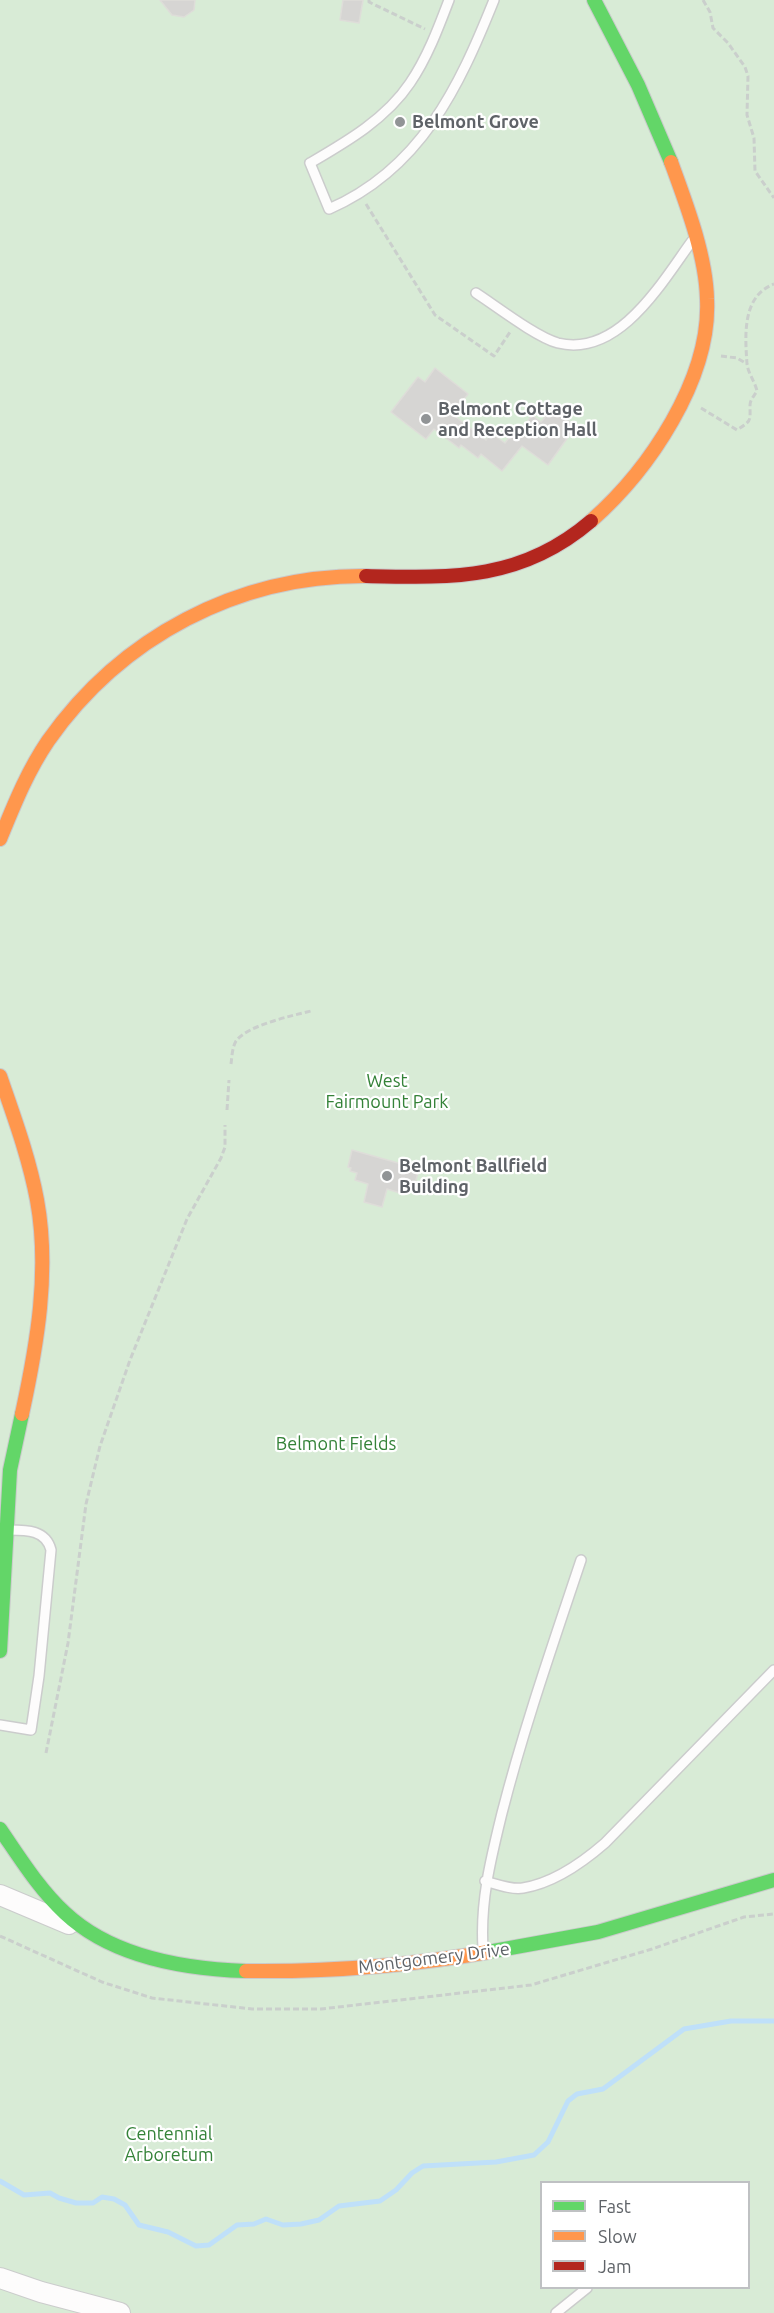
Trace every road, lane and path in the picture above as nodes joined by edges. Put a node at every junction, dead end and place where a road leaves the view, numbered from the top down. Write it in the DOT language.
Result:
graph roads {
  1 [pos="369,0"];
  2 [pos="449,0"];
  3 [pos="494,0"];
  4 [pos="594,0"];
  5 [pos="703,0"];
  6 [pos="436,34"];
  7 [pos="359,193"];
  8 [pos="774,198"];
  9 [pos="695,237"];
  10 [pos="774,284"];
  11 [pos="476,293"];
  12 [pos="518,321"];
  13 [pos="702,351"];
  14 [pos="747,364"];
  15 [pos="685,398"];
  16 [pos="0,839"];
  17 [pos="311,1011"];
  18 [pos="231,1064"];
  19 [pos="0,1076"];
  20 [pos="229,1080"];
  21 [pos="226,1110"];
  22 [pos="225,1125"];
  23 [pos="5,1475"];
  24 [pos="7,1530"];
  25 [pos="581,1560"];
  26 [pos="0,1650"];
  27 [pos="774,1670"];
  28 [pos="0,1725"];
  29 [pos="46,1753"];
  30 [pos="0,1829"];
  31 [pos="774,1880"];
  32 [pos="485,1881"];
  33 [pos="0,1895"];
  34 [pos="91,1933"];
  35 [pos="483,1953"];
  36 [pos="0,2278"];
  37 [pos="586,2289"];
  38 [pos="120,2313"];
  39 [pos="556,2313"];
  1 -- 6 [label="path"];
  2 -- 6 [label="lane"];
  3 -- 7 [label="lane"];
  4 -- 9 [label="street"];
  5 -- 8 [label="path"];
  6 -- 7 [label="lane"];
  7 -- 12 [label="path"];
  9 -- 12 [label="lane"];
  9 -- 13 [label="street"];
  10 -- 14 [label="path"];
  11 -- 12 [label="lane"];
  13 -- 14 [label="path"];
  13 -- 15 [label="street"];
  14 -- 15 [label="path"];
  15 -- 16 [label="street"];
  17 -- 18 [label="path"];
  19 -- 23 [label="street"];
  20 -- 21 [label="path"];
  22 -- 29 [label="path"];
  23 -- 24 [label="street"];
  24 -- 26 [label="street"];
  24 -- 28 [label="lane"];
  25 -- 32 [label="lane"];
  27 -- 32 [label="lane"];
  30 -- 34 [label="street, Montgomery Drive"];
  31 -- 35 [label="street, Montgomery Drive"];
  32 -- 35 [label="lane"];
  33 -- 34 [label="street, Montgomery Drive"];
  34 -- 35 [label="street, Montgomery Drive"];
  36 -- 38 [label="street"];
  37 -- 39 [label="lane"];
}
